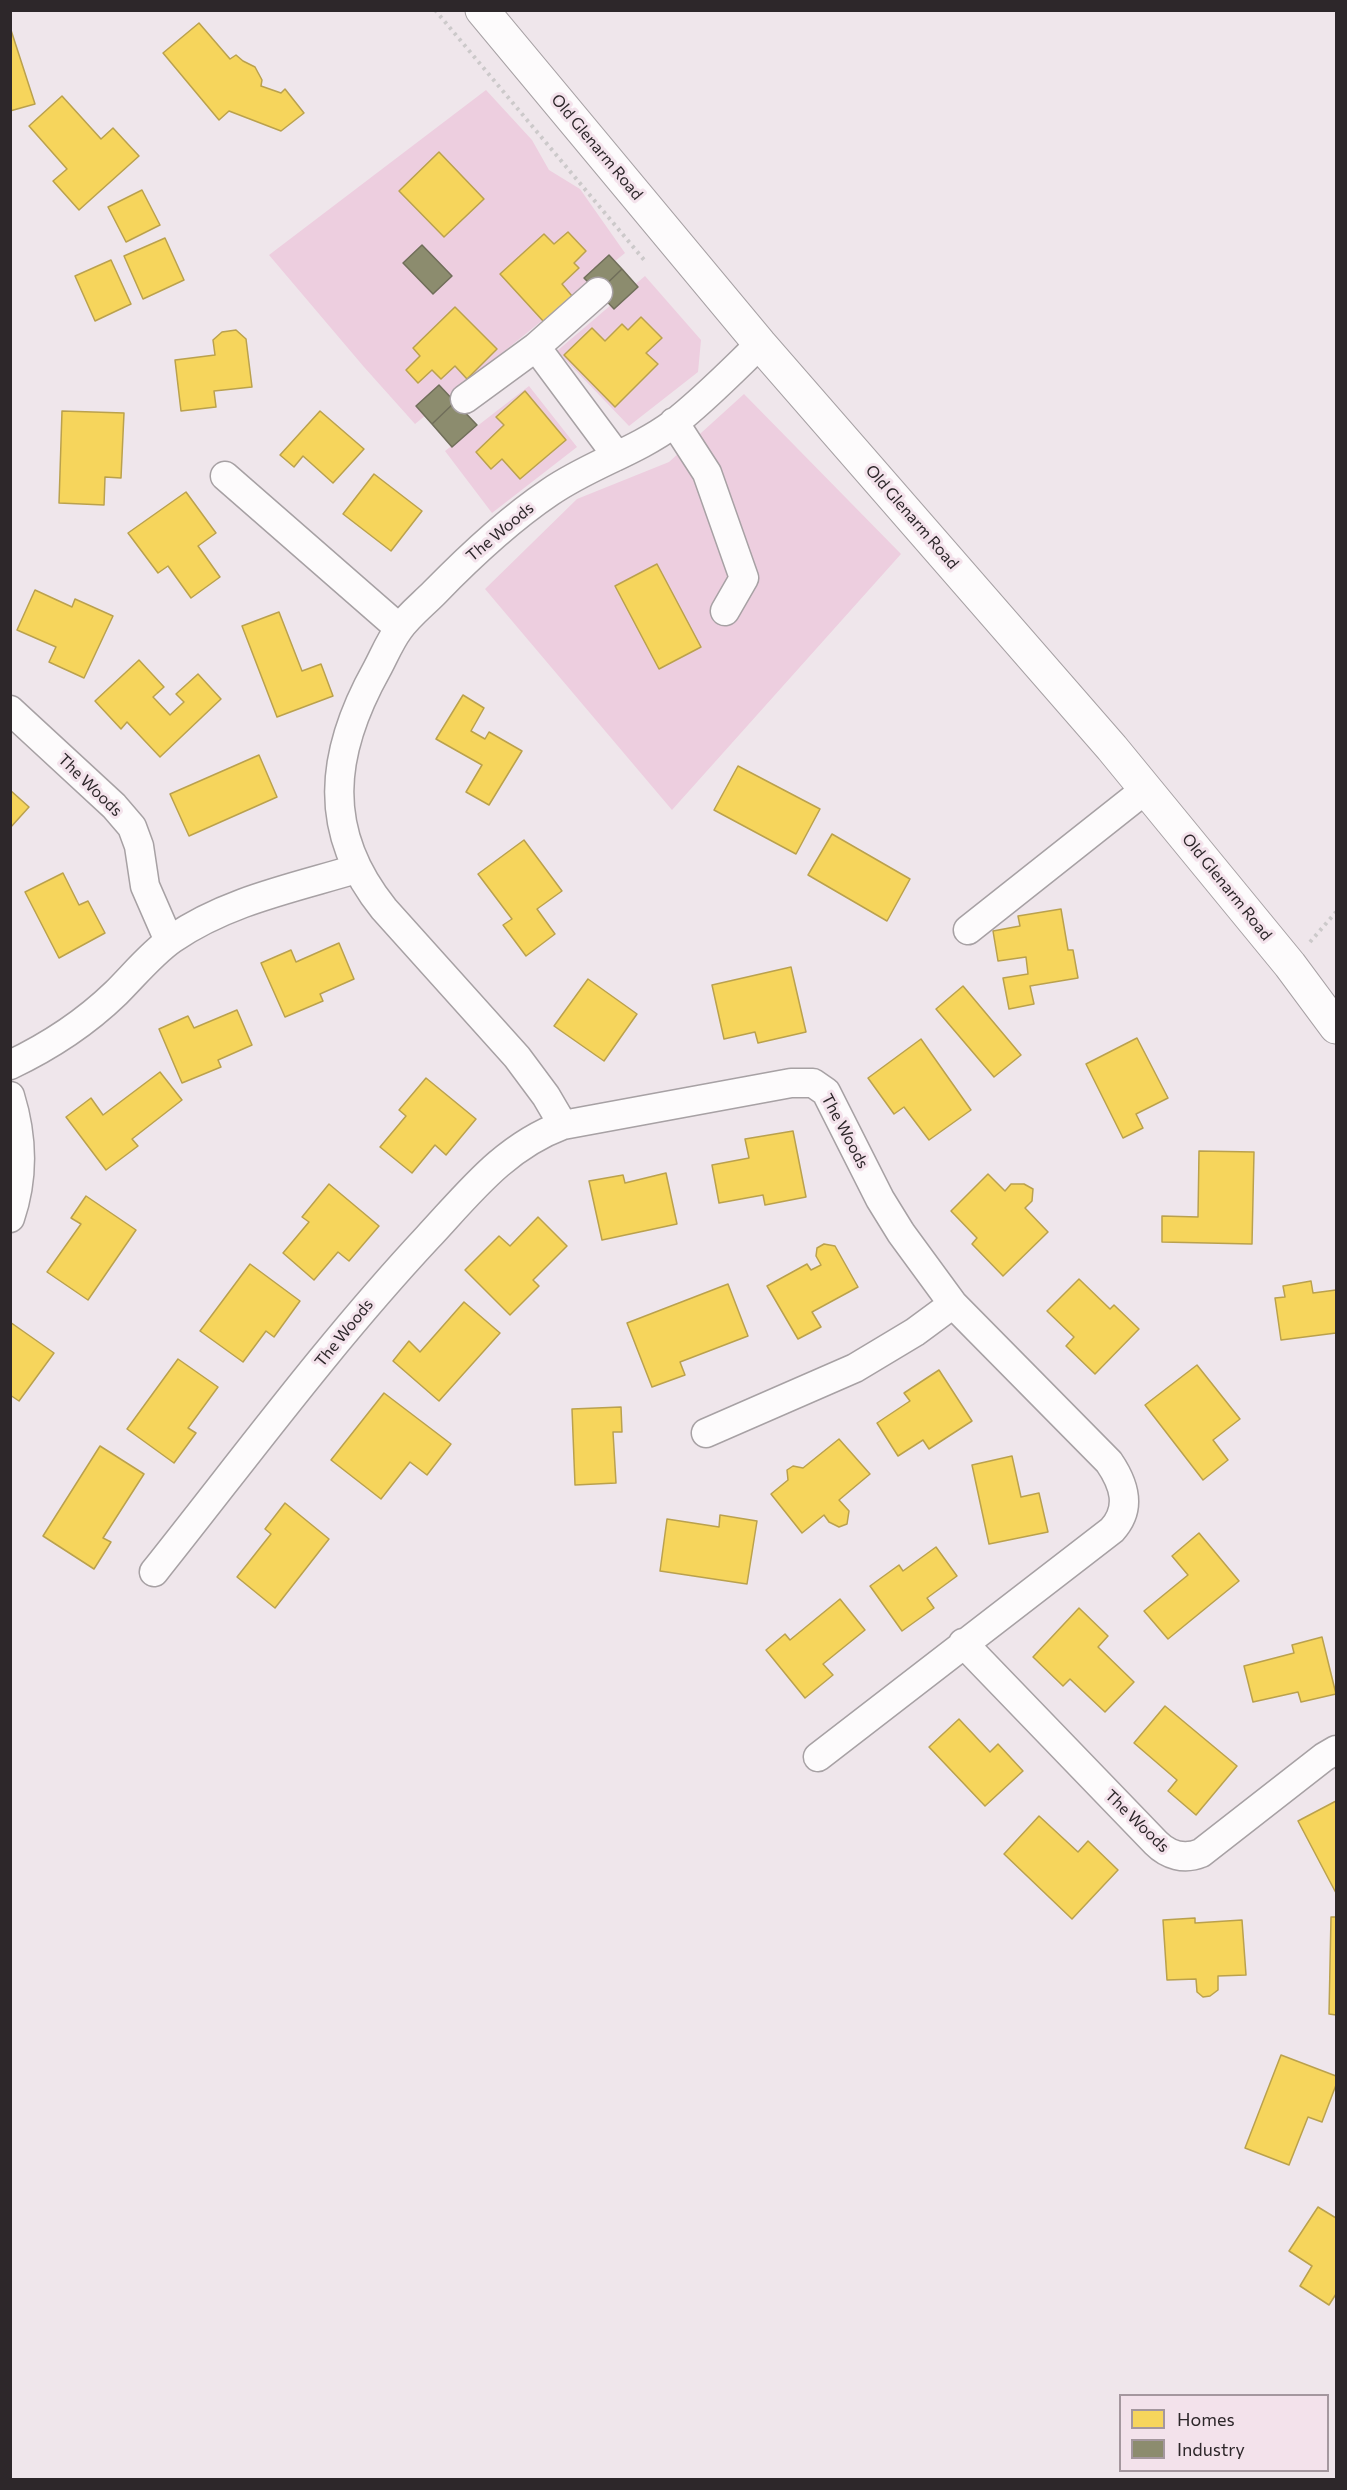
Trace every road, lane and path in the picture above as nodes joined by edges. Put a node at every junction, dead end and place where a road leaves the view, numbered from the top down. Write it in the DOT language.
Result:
graph roads {
  1 [pos="482,10"];
  2 [pos="598,292"];
  3 [pos="760,344"];
  4 [pos="536,347"];
  5 [pos="465,399"];
  6 [pos="674,422"];
  7 [pos="617,456"];
  8 [pos="225,476"];
  9 [pos="725,611"];
  10 [pos="399,628"];
  11 [pos="10,710"];
  12 [pos="1146,789"];
  13 [pos="356,869"];
  14 [pos="968,930"];
  15 [pos="169,941"];
  16 [pos="1336,1027"];
  17 [pos="10,1065"];
  18 [pos="10,1096"];
  19 [pos="563,1125"];
  20 [pos="10,1218"];
  21 [pos="952,1304"];
  22 [pos="706,1433"];
  23 [pos="154,1572"];
  24 [pos="963,1643"];
  25 [pos="1336,1750"];
  26 [pos="818,1757"];
  1 -- 3 [label="street, Old Glenarm Road"];
  2 -- 4 [label="street"];
  3 -- 6 [label="street, The Woods"];
  3 -- 12 [label="street, Old Glenarm Road"];
  4 -- 5 [label="street"];
  4 -- 7 [label="street"];
  6 -- 7 [label="street, The Woods"];
  6 -- 9 [label="street"];
  7 -- 10 [label="street, The Woods"];
  8 -- 10 [label="street"];
  10 -- 13 [label="street, The Woods"];
  11 -- 15 [label="street, The Woods"];
  12 -- 14 [label="street"];
  12 -- 16 [label="street, Old Glenarm Road"];
  13 -- 15 [label="street"];
  13 -- 19 [label="street, The Woods"];
  15 -- 17 [label="street"];
  18 -- 20 [label="street"];
  19 -- 21 [label="street, The Woods"];
  19 -- 23 [label="street, The Woods"];
  21 -- 22 [label="street"];
  21 -- 24 [label="street, The Woods"];
  24 -- 25 [label="street, The Woods"];
  24 -- 26 [label="street, The Woods"];
}
